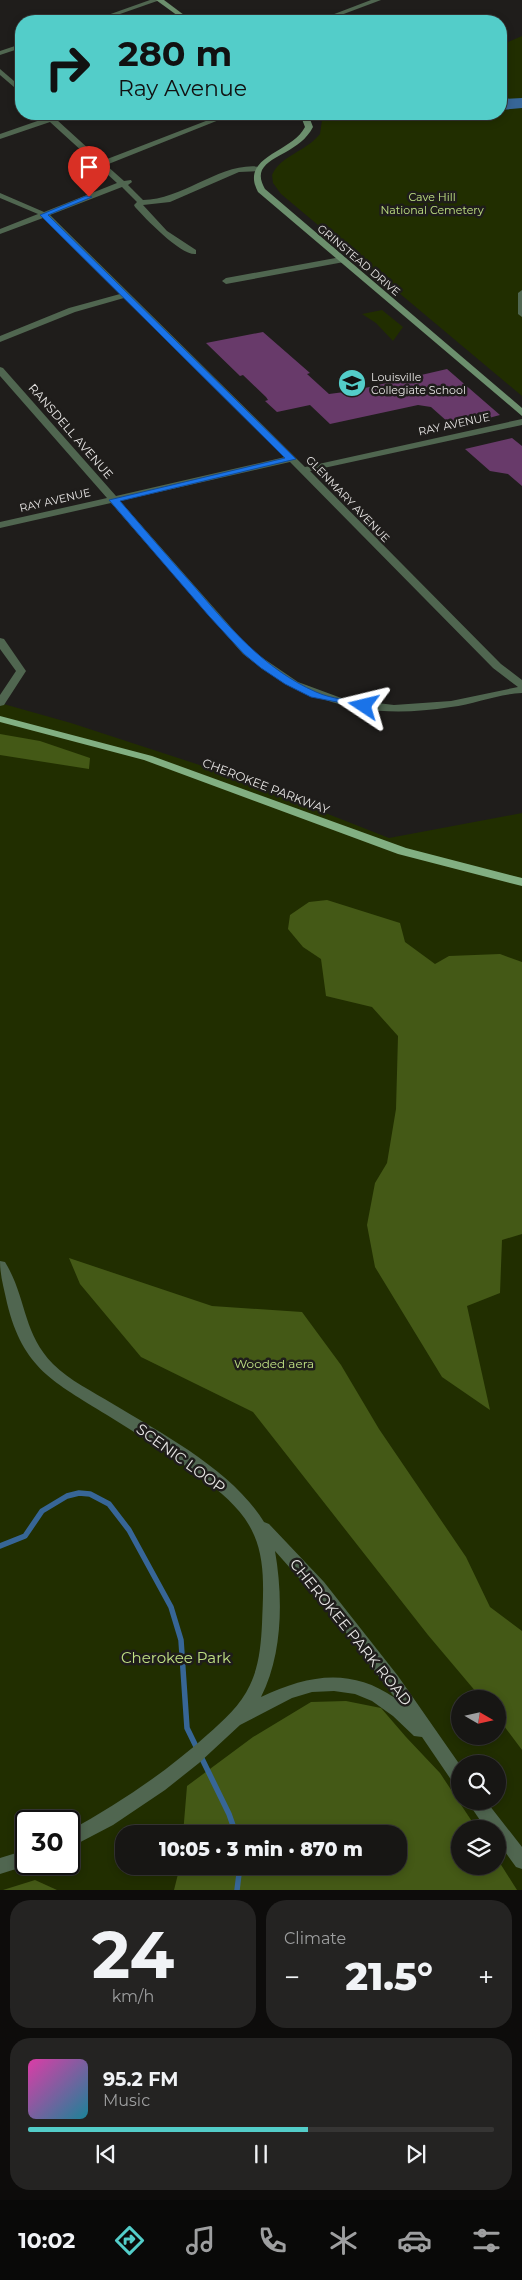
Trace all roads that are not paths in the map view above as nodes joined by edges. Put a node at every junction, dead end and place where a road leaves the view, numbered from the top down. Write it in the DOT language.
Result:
graph roads {
  1 [pos="158,0"];
  2 [pos="378,0"];
  3 [pos="112,15"];
  4 [pos="179,15"];
  5 [pos="336,15"];
  6 [pos="15,48"];
  7 [pos="0,53"];
  8 [pos="0,71"];
  9 [pos="15,85"];
  10 [pos="40,120"];
  11 [pos="53,120"];
  12 [pos="215,120"];
  13 [pos="306,120"];
  14 [pos="0,137"];
  15 [pos="101,164"];
  16 [pos="258,169"];
  17 [pos="126,183"];
  18 [pos="0,195"];
  19 [pos="141,202"];
  20 [pos="43,215"];
  21 [pos="0,232"];
  22 [pos="193,252"];
  23 [pos="341,260"];
  24 [pos="226,281"];
  25 [pos="522,293"];
  26 [pos="127,295"];
  27 [pos="522,314"];
  28 [pos="0,339"];
  29 [pos="0,370"];
  30 [pos="522,413"];
  31 [pos="522,422"];
  32 [pos="291,459"];
  33 [pos="303,470"];
  34 [pos="114,500"];
  35 [pos="0,525"];
  36 [pos="0,641"];
  37 [pos="522,685"];
  38 [pos="522,690"];
  39 [pos="0,703"];
  40 [pos="0,719"];
  41 [pos="522,882"];
  42 [pos="0,1266"];
  43 [pos="251,1516"];
  44 [pos="226,1729"];
  45 [pos="451,1766"];
  46 [pos="451,1769"];
  47 [pos="80,1834"];
  48 [pos="506,1841"];
  49 [pos="15,1861"];
  50 [pos="522,1861"];
  51 [pos="0,1866"];
  1 -- 3 [label="street"];
  1 -- 4 [label="main road"];
  2 -- 5 [label="street"];
  6 -- 7 [label="street"];
  8 -- 9 [label="street"];
  10 -- 14 [label="street"];
  11 -- 15 [label="street"];
  12 -- 15 [label="street"];
  13 -- 16 [label="main road"];
  15 -- 17 [label="street"];
  16 -- 19 [label="street"];
  16 -- 23 [label="main road, GRINSTEAD DRIVE"];
  17 -- 19 [label="street"];
  17 -- 20 [label="street"];
  18 -- 20 [label="street, GLENMARY AVENUE"];
  19 -- 22 [label="street"];
  20 -- 21 [label="street"];
  20 -- 26 [label="street, GLENMARY AVENUE"];
  23 -- 24 [label="street"];
  23 -- 30 [label="main road, GRINSTEAD DRIVE"];
  25 -- 27 [label="street"];
  26 -- 28 [label="street"];
  26 -- 32 [label="street, GLENMARY AVENUE"];
  29 -- 34 [label="street, RANSDELL AVENUE"];
  31 -- 33 [label="street, RAY AVENUE"];
  32 -- 33 [label="street, GLENMARY AVENUE"];
  32 -- 34 [label="street, RAY AVENUE"];
  33 -- 37 [label="street, GLENMARY AVENUE"];
  34 -- 35 [label="street, RAY AVENUE"];
  34 -- 38 [label="street, RANSDELL AVENUE"];
  36 -- 39 [label="street"];
  40 -- 41 [label="main road, CHEROKEE PARKWAY"];
  42 -- 43 [label="street, SCENIC LOOP"];
  43 -- 44 [label="street, SCENIC LOOP"];
  43 -- 45 [label="street, CHEROKEE PARK ROAD"];
  44 -- 46 [label="street, CHEROKEE PARK ROAD"];
  44 -- 47 [label="street, SCENIC LOOP"];
  48 -- 50 [label="street"];
  49 -- 51 [label="street"];
}
